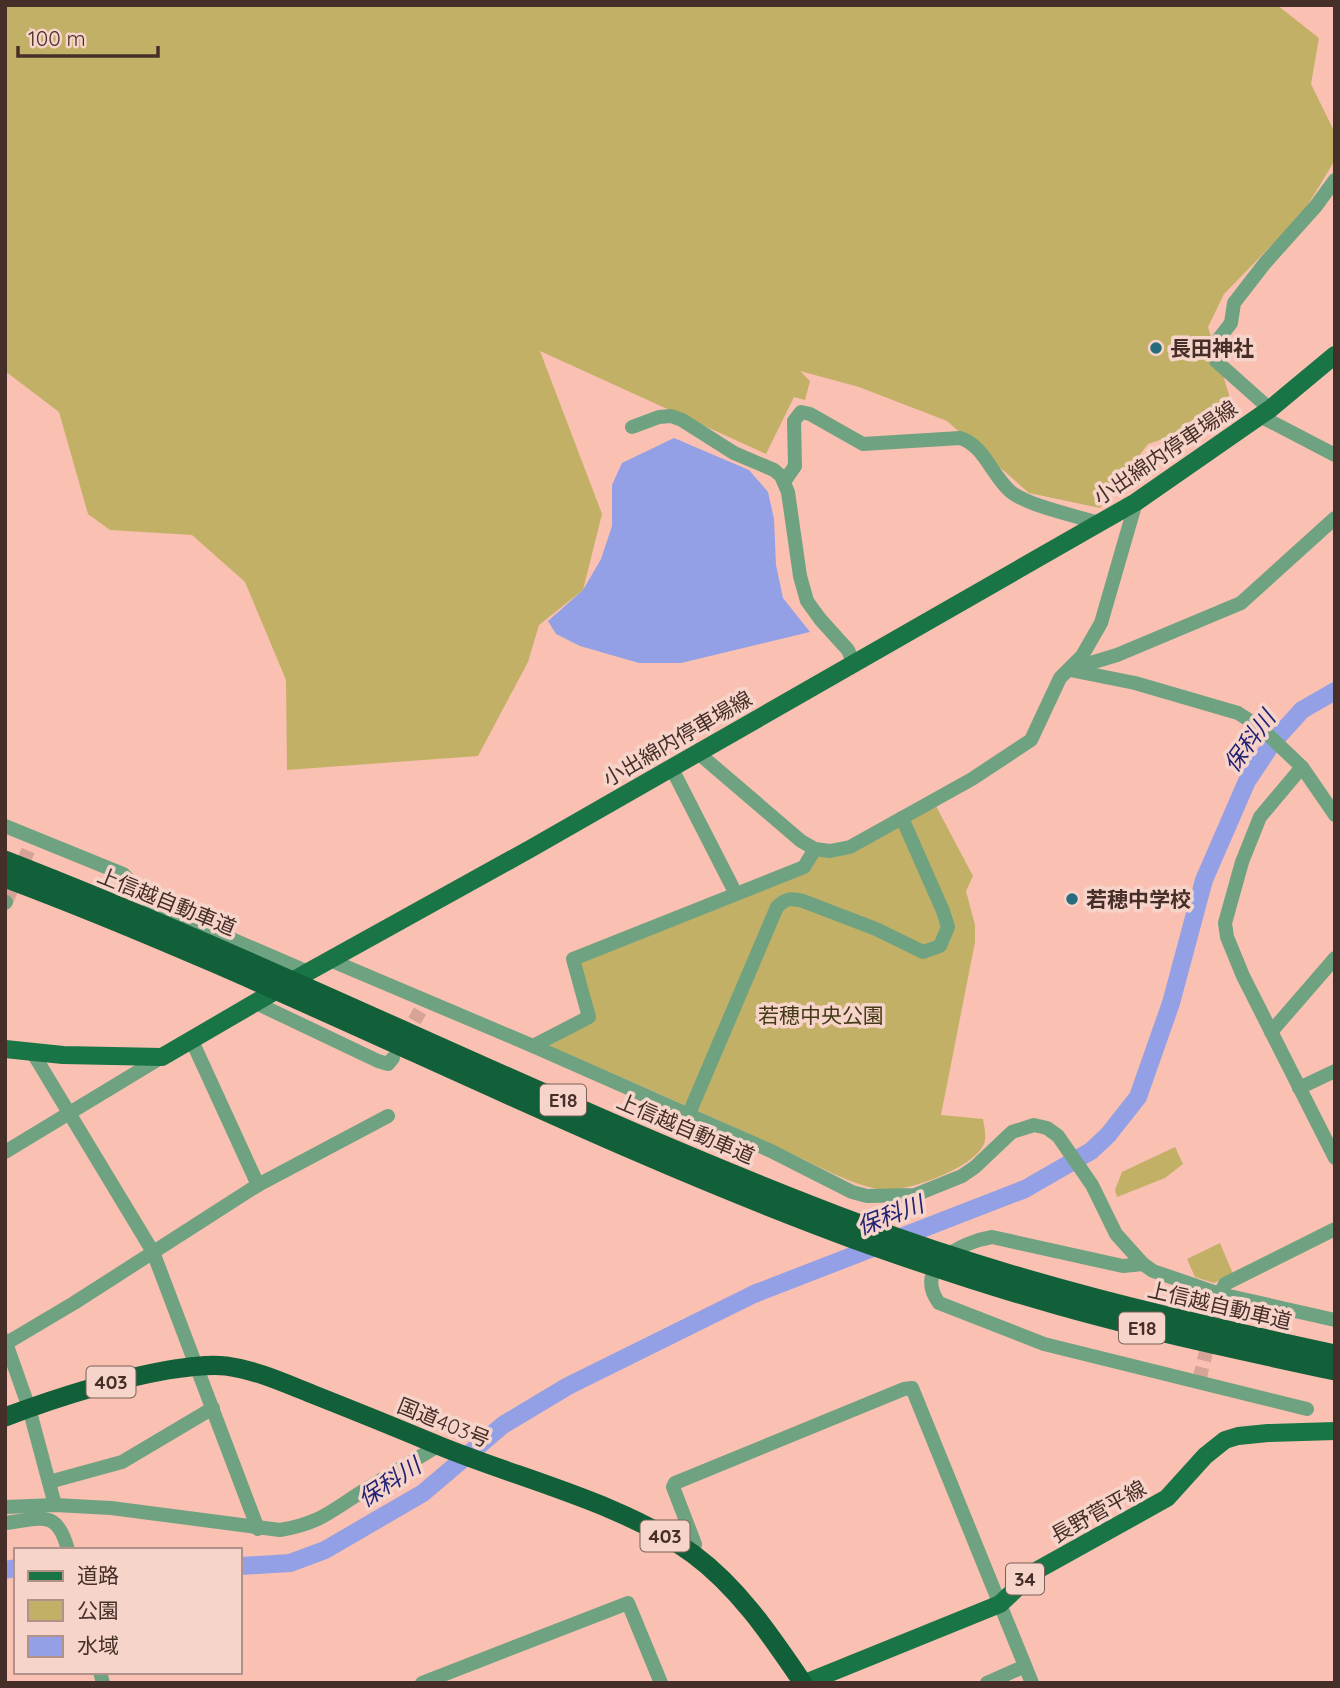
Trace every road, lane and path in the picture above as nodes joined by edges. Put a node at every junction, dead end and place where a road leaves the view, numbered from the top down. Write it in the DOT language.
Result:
graph roads {
  1 [pos="1335,180"];
  2 [pos="1335,355"];
  3 [pos="1265,412"];
  4 [pos="632,428"];
  5 [pos="1335,454"];
  6 [pos="783,482"];
  7 [pos="1136,502"];
  8 [pos="1335,518"];
  9 [pos="1099,523"];
  10 [pos="853,662"];
  11 [pos="1070,670"];
  12 [pos="697,752"];
  13 [pos="671,767"];
  14 [pos="1302,767"];
  15 [pos="1335,815"];
  16 [pos="902,818"];
  17 [pos="5,826"];
  18 [pos="815,849"];
  19 [pos="5,860"];
  20 [pos="5,878"];
  21 [pos="736,894"];
  22 [pos="120,915"];
  23 [pos="1335,958"];
  24 [pos="330,960"];
  25 [pos="308,987"];
  26 [pos="256,1003"];
  27 [pos="1271,1032"];
  28 [pos="192,1041"];
  29 [pos="533,1046"];
  30 [pos="5,1049"];
  31 [pos="32,1050"];
  32 [pos="162,1057"];
  33 [pos="393,1058"];
  34 [pos="1335,1070"];
  35 [pos="1299,1087"];
  36 [pos="69,1112"];
  37 [pos="387,1116"];
  38 [pos="688,1116"];
  39 [pos="5,1152"];
  40 [pos="1335,1158"];
  41 [pos="258,1185"];
  42 [pos="1335,1229"];
  43 [pos="153,1252"];
  44 [pos="1143,1264"];
  45 [pos="956,1266"];
  46 [pos="1220,1294"];
  47 [pos="1335,1320"];
  48 [pos="6,1342"];
  49 [pos="1335,1354"];
  50 [pos="196,1366"];
  51 [pos="1335,1371"];
  52 [pos="29,1408"];
  53 [pos="213,1408"];
  54 [pos="1307,1409"];
  55 [pos="5,1417"];
  56 [pos="1335,1431"];
  57 [pos="440,1446"];
  58 [pos="49,1482"];
  59 [pos="55,1505"];
  60 [pos="5,1507"];
  61 [pos="5,1523"];
  62 [pos="258,1529"];
  63 [pos="68,1548"];
  64 [pos="693,1554"];
  65 [pos="1000,1604"];
  66 [pos="1026,1666"];
  67 [pos="422,1683"];
  68 [pos="661,1683"];
  69 [pos="804,1683"];
  70 [pos="988,1683"];
  71 [pos="1032,1683"];
  1 -- 3 [label="street"];
  2 -- 3 [label="main road, 小出綿内停車場線"];
  3 -- 5 [label="street"];
  3 -- 7 [label="main road, 小出綿内停車場線"];
  4 -- 6 [label="street"];
  6 -- 9 [label="street"];
  6 -- 10 [label="street"];
  7 -- 9 [label="main road, 小出綿内停車場線"];
  7 -- 11 [label="street"];
  8 -- 11 [label="street"];
  9 -- 10 [label="main road, 小出綿内停車場線"];
  10 -- 12 [label="main road, 小出綿内停車場線"];
  11 -- 14 [label="street"];
  11 -- 16 [label="street"];
  12 -- 13 [label="main road, 小出綿内停車場線"];
  12 -- 18 [label="street"];
  13 -- 21 [label="street"];
  13 -- 24 [label="main road, 小出綿内停車場線"];
  14 -- 15 [label="street"];
  14 -- 27 [label="street"];
  16 -- 18 [label="street"];
  16 -- 38 [label="street"];
  17 -- 25 [label="street"];
  18 -- 21 [label="street"];
  19 -- 22 [label="highway, 上信越自動車道 / E18"];
  20 -- 22 [label="highway, 上信越自動車道 / E18"];
  21 -- 29 [label="street"];
  22 -- 25 [label="highway, 上信越自動車道 / E18"];
  23 -- 27 [label="street"];
  24 -- 25 [label="main road, 小出綿内停車場線"];
  24 -- 29 [label="street"];
  25 -- 26 [label="main road, 小出綿内停車場線"];
  25 -- 45 [label="highway, 上信越自動車道 / E18"];
  26 -- 28 [label="main road, 小出綿内停車場線"];
  26 -- 33 [label="street"];
  27 -- 35 [label="street"];
  28 -- 32 [label="main road, 小出綿内停車場線"];
  28 -- 41 [label="street"];
  29 -- 38 [label="street"];
  30 -- 31 [label="main road, 小出綿内停車場線"];
  31 -- 32 [label="main road, 小出綿内停車場線"];
  31 -- 36 [label="street"];
  32 -- 36 [label="street"];
  34 -- 35 [label="street"];
  35 -- 40 [label="street"];
  36 -- 39 [label="street"];
  36 -- 43 [label="street"];
  37 -- 41 [label="street"];
  38 -- 44 [label="street"];
  41 -- 43 [label="street"];
  42 -- 46 [label="street"];
  43 -- 48 [label="street"];
  43 -- 50 [label="street"];
  44 -- 46 [label="street"];
  44 -- 54 [label="street"];
  45 -- 49 [label="highway, 上信越自動車道 / E18"];
  45 -- 51 [label="highway, 上信越自動車道 / E18"];
  46 -- 47 [label="street"];
  48 -- 52 [label="street"];
  50 -- 52 [label="highway, 国道403号 / 403"];
  50 -- 53 [label="street"];
  50 -- 57 [label="highway, 国道403号 / 403"];
  52 -- 55 [label="highway, 国道403号 / 403"];
  52 -- 58 [label="street"];
  53 -- 58 [label="street"];
  53 -- 62 [label="street"];
  56 -- 65 [label="main road, 長野菅平線 / 34"];
  57 -- 62 [label="street"];
  57 -- 64 [label="highway, 国道403号 / 403"];
  58 -- 59 [label="street"];
  59 -- 60 [label="street"];
  59 -- 62 [label="street"];
  61 -- 63 [label="street"];
  64 -- 65 [label="street"];
  64 -- 69 [label="highway, 国道403号 / 403"];
  65 -- 66 [label="street"];
  65 -- 69 [label="main road, 長野菅平線 / 34"];
  66 -- 70 [label="street"];
  66 -- 71 [label="street"];
  67 -- 68 [label="street"];
}
